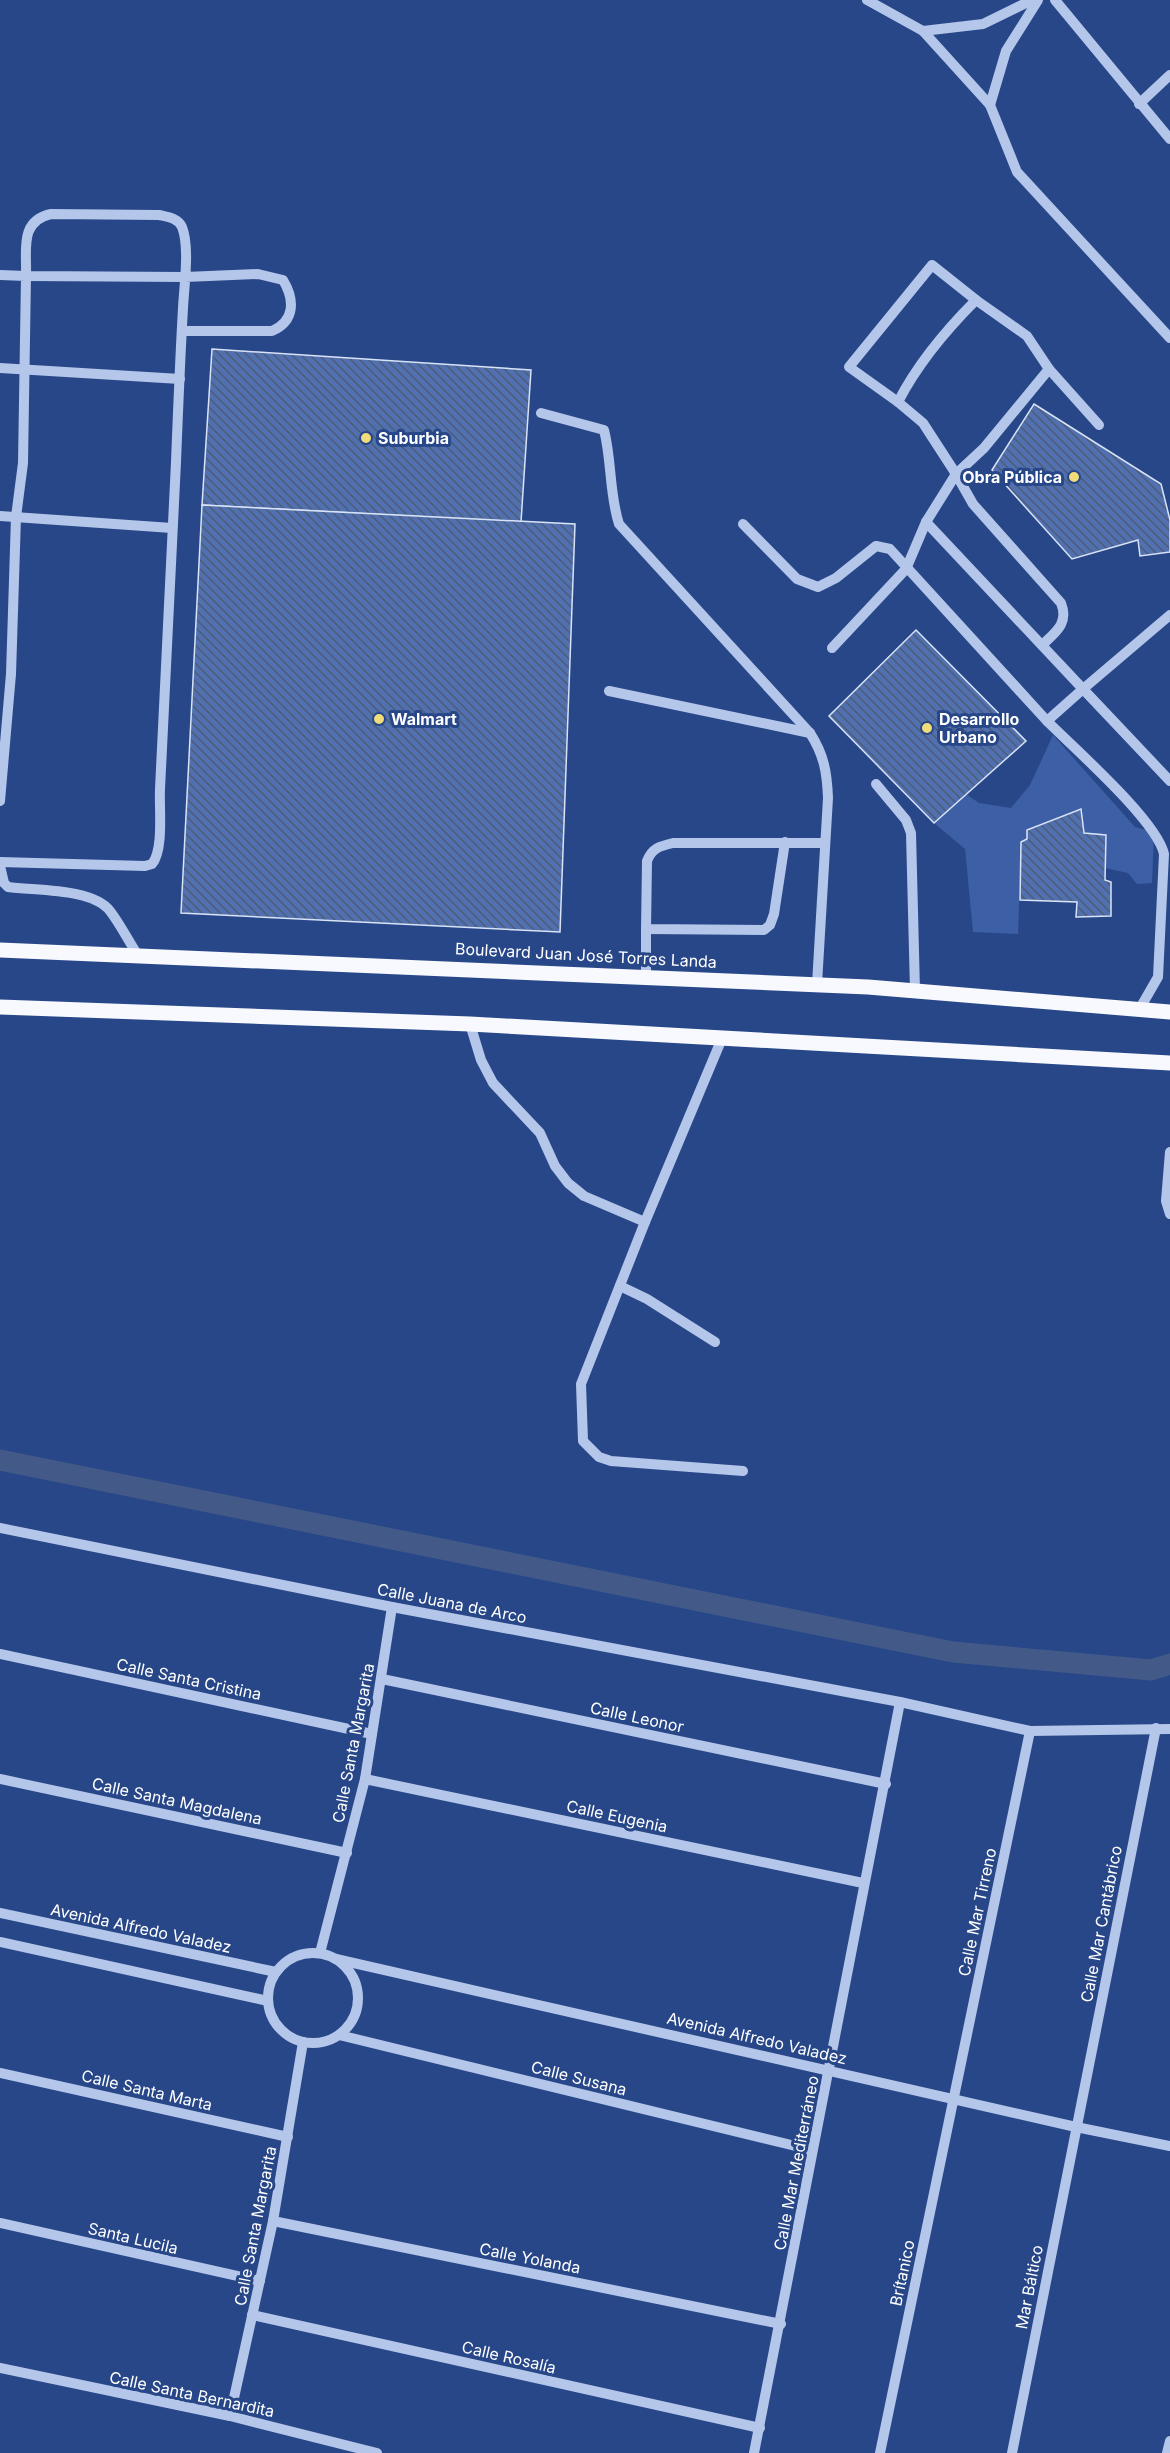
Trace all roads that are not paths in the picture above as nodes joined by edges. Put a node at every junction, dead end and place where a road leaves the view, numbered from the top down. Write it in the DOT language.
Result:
graph roads {
  1 [pos="867,0"];
  2 [pos="1032,0"];
  3 [pos="1038,0"];
  4 [pos="1055,0"];
  5 [pos="923,31"];
  6 [pos="1170,75"];
  7 [pos="1139,104"];
  8 [pos="990,105"];
  9 [pos="1170,139"];
  10 [pos="0,275"];
  11 [pos="26,276"];
  12 [pos="185,277"];
  13 [pos="976,300"];
  14 [pos="182,331"];
  15 [pos="1170,338"];
  16 [pos="0,368"];
  17 [pos="26,369"];
  18 [pos="1049,369"];
  19 [pos="180,379"];
  20 [pos="898,402"];
  21 [pos="541,413"];
  22 [pos="1099,425"];
  23 [pos="956,474"];
  24 [pos="0,516"];
  25 [pos="16,517"];
  26 [pos="926,522"];
  27 [pos="743,524"];
  28 [pos="172,528"];
  29 [pos="906,569"];
  30 [pos="1170,615"];
  31 [pos="1042,645"];
  32 [pos="832,648"];
  33 [pos="1083,689"];
  34 [pos="609,691"];
  35 [pos="1047,722"];
  36 [pos="810,733"];
  37 [pos="1170,781"];
  38 [pos="876,784"];
  39 [pos="0,801"];
  40 [pos="785,842"];
  41 [pos="825,843"];
  42 [pos="0,864"];
  43 [pos="646,929"];
  44 [pos="0,950"];
  45 [pos="137,954"];
  46 [pos="646,976"];
  47 [pos="817,984"];
  48 [pos="915,991"];
  49 [pos="0,1007"];
  50 [pos="1139,1010"];
  51 [pos="1170,1012"];
  52 [pos="470,1024"];
  53 [pos="723,1036"];
  54 [pos="1170,1063"];
  55 [pos="1170,1152"];
  56 [pos="1170,1214"];
  57 [pos="645,1222"];
  58 [pos="620,1286"];
  59 [pos="715,1342"];
  60 [pos="743,1471"];
  61 [pos="0,1528"];
  62 [pos="392,1607"];
  63 [pos="0,1654"];
  64 [pos="382,1679"];
  65 [pos="900,1702"];
  66 [pos="1156,1728"];
  67 [pos="1170,1729"];
  68 [pos="1030,1731"];
  69 [pos="372,1734"];
  70 [pos="0,1779"];
  71 [pos="364,1779"];
  72 [pos="886,1784"];
  73 [pos="347,1853"];
  74 [pos="863,1883"];
  75 [pos="0,1913"];
  76 [pos="0,1942"];
  77 [pos="320,1953"];
  78 [pos="336,1959"];
  79 [pos="276,1972"];
  80 [pos="268,2001"];
  81 [pos="339,2035"];
  82 [pos="303,2042"];
  83 [pos="830,2070"];
  84 [pos="0,2073"];
  85 [pos="954,2098"];
  86 [pos="1076,2127"];
  87 [pos="288,2137"];
  88 [pos="1170,2146"];
  89 [pos="812,2150"];
  90 [pos="273,2221"];
  91 [pos="0,2223"];
  92 [pos="260,2281"];
  93 [pos="252,2315"];
  94 [pos="781,2324"];
  95 [pos="0,2368"];
  96 [pos="230,2416"];
  97 [pos="760,2428"];
  98 [pos="1170,2441"];
  99 [pos="377,2453"];
  100 [pos="754,2453"];
  101 [pos="880,2453"];
  102 [pos="1012,2453"];
  103 [pos="1167,2453"];
  1 -- 5 [label="street"];
  2 -- 5 [label="street"];
  3 -- 8 [label="street"];
  4 -- 7 [label="street"];
  5 -- 8 [label="street"];
  6 -- 7 [label="street"];
  7 -- 9 [label="street"];
  8 -- 15 [label="street"];
  10 -- 11 [label="street"];
  11 -- 12 [label="street"];
  11 -- 12 [label="street"];
  11 -- 17 [label="street"];
  12 -- 14 [label="street"];
  12 -- 14 [label="street"];
  13 -- 18 [label="street"];
  13 -- 20 [label="street"];
  13 -- 20 [label="street"];
  14 -- 19 [label="street"];
  16 -- 17 [label="street"];
  17 -- 19 [label="street"];
  17 -- 25 [label="street"];
  18 -- 22 [label="street"];
  18 -- 23 [label="street"];
  19 -- 28 [label="street"];
  20 -- 23 [label="street"];
  21 -- 36 [label="street"];
  23 -- 26 [label="street"];
  23 -- 31 [label="street"];
  24 -- 25 [label="street"];
  25 -- 28 [label="street"];
  25 -- 39 [label="street"];
  26 -- 29 [label="street"];
  26 -- 31 [label="street"];
  27 -- 29 [label="street"];
  28 -- 42 [label="street"];
  29 -- 32 [label="street"];
  29 -- 35 [label="street"];
  30 -- 33 [label="street"];
  31 -- 33 [label="street"];
  33 -- 35 [label="street"];
  33 -- 37 [label="street"];
  34 -- 36 [label="street"];
  35 -- 50 [label="street"];
  36 -- 41 [label="street"];
  38 -- 48 [label="street"];
  40 -- 41 [label="street"];
  40 -- 43 [label="street"];
  40 -- 43 [label="street"];
  41 -- 47 [label="street"];
  42 -- 45 [label="street"];
  43 -- 46 [label="street"];
  44 -- 45 [label="main road, Boulevard Juan José Torres Landa"];
  45 -- 46 [label="main road, Boulevard Juan José Torres Landa"];
  46 -- 47 [label="main road, Boulevard Juan José Torres Landa"];
  47 -- 48 [label="main road, Boulevard Juan José Torres Landa"];
  48 -- 50 [label="main road, Boulevard Juan José Torres Landa"];
  49 -- 52 [label="main road"];
  50 -- 51 [label="main road, Boulevard Juan José Torres Landa"];
  52 -- 53 [label="main road"];
  52 -- 57 [label="street"];
  53 -- 54 [label="main road"];
  53 -- 57 [label="street"];
  55 -- 56 [label="street"];
  57 -- 58 [label="street"];
  58 -- 59 [label="street"];
  58 -- 60 [label="street"];
  61 -- 62 [label="street, Calle Juana de Arco"];
  62 -- 64 [label="street, Calle Santa Margarita"];
  62 -- 65 [label="street, Calle Juana de Arco"];
  63 -- 69 [label="street, Calle Santa Cristina"];
  64 -- 69 [label="street, Calle Santa Margarita"];
  64 -- 72 [label="street, Calle Leonor"];
  65 -- 68 [label="street, Calle Juana de Arco"];
  65 -- 72 [label="street, Calle Mar Mediterráneo"];
  66 -- 67 [label="street, Calle Juana de Arco"];
  66 -- 68 [label="street, Calle Juana de Arco"];
  66 -- 86 [label="street, Calle Mar Cantábrico"];
  68 -- 85 [label="street, Calle Mar Tirreno"];
  69 -- 71 [label="street, Calle Santa Margarita"];
  70 -- 73 [label="street, Calle Santa Magdalena"];
  71 -- 73 [label="street, Calle Santa Margarita"];
  71 -- 74 [label="street, Calle Eugenia"];
  72 -- 74 [label="street, Calle Mar Mediterráneo"];
  73 -- 77 [label="street, Calle Santa Margarita"];
  74 -- 83 [label="street, Calle Mar Mediterráneo"];
  75 -- 79 [label="street, Avenida Alfredo Valadez"];
  76 -- 80 [label="street"];
  77 -- 78 [label="street"];
  77 -- 79 [label="street"];
  78 -- 81 [label="street"];
  78 -- 83 [label="street, Avenida Alfredo Valadez"];
  79 -- 80 [label="street"];
  80 -- 82 [label="street"];
  81 -- 82 [label="street"];
  81 -- 89 [label="street, Calle Susana"];
  82 -- 87 [label="street, Calle Santa Margarita"];
  83 -- 85 [label="street, Avenida Alfredo Valadez"];
  83 -- 89 [label="street, Calle Mar Mediterráneo"];
  84 -- 87 [label="street, Calle Santa Marta"];
  85 -- 86 [label="street, Avenida Alfredo Valadez"];
  85 -- 101 [label="street, Brítanico"];
  86 -- 88 [label="street, Avenida Alfredo Valadez"];
  86 -- 102 [label="street, Mar Báltico"];
  87 -- 90 [label="street, Calle Santa Margarita"];
  89 -- 94 [label="street, Calle Mar Mediterráneo"];
  90 -- 92 [label="street, Calle Santa Margarita"];
  90 -- 94 [label="street, Calle Yolanda"];
  91 -- 92 [label="street, Santa Lucila"];
  92 -- 93 [label="street, Calle Santa Margarita"];
  93 -- 96 [label="street, Calle Santa Margarita"];
  93 -- 97 [label="street, Calle Rosalía"];
  94 -- 97 [label="street, Calle Mar Mediterráneo"];
  95 -- 96 [label="street, Calle Santa Bernardita"];
  96 -- 99 [label="street, Calle Santa Bernardita"];
  97 -- 100 [label="street, Calle Mar Mediterráneo"];
  98 -- 103 [label="street"];
}
